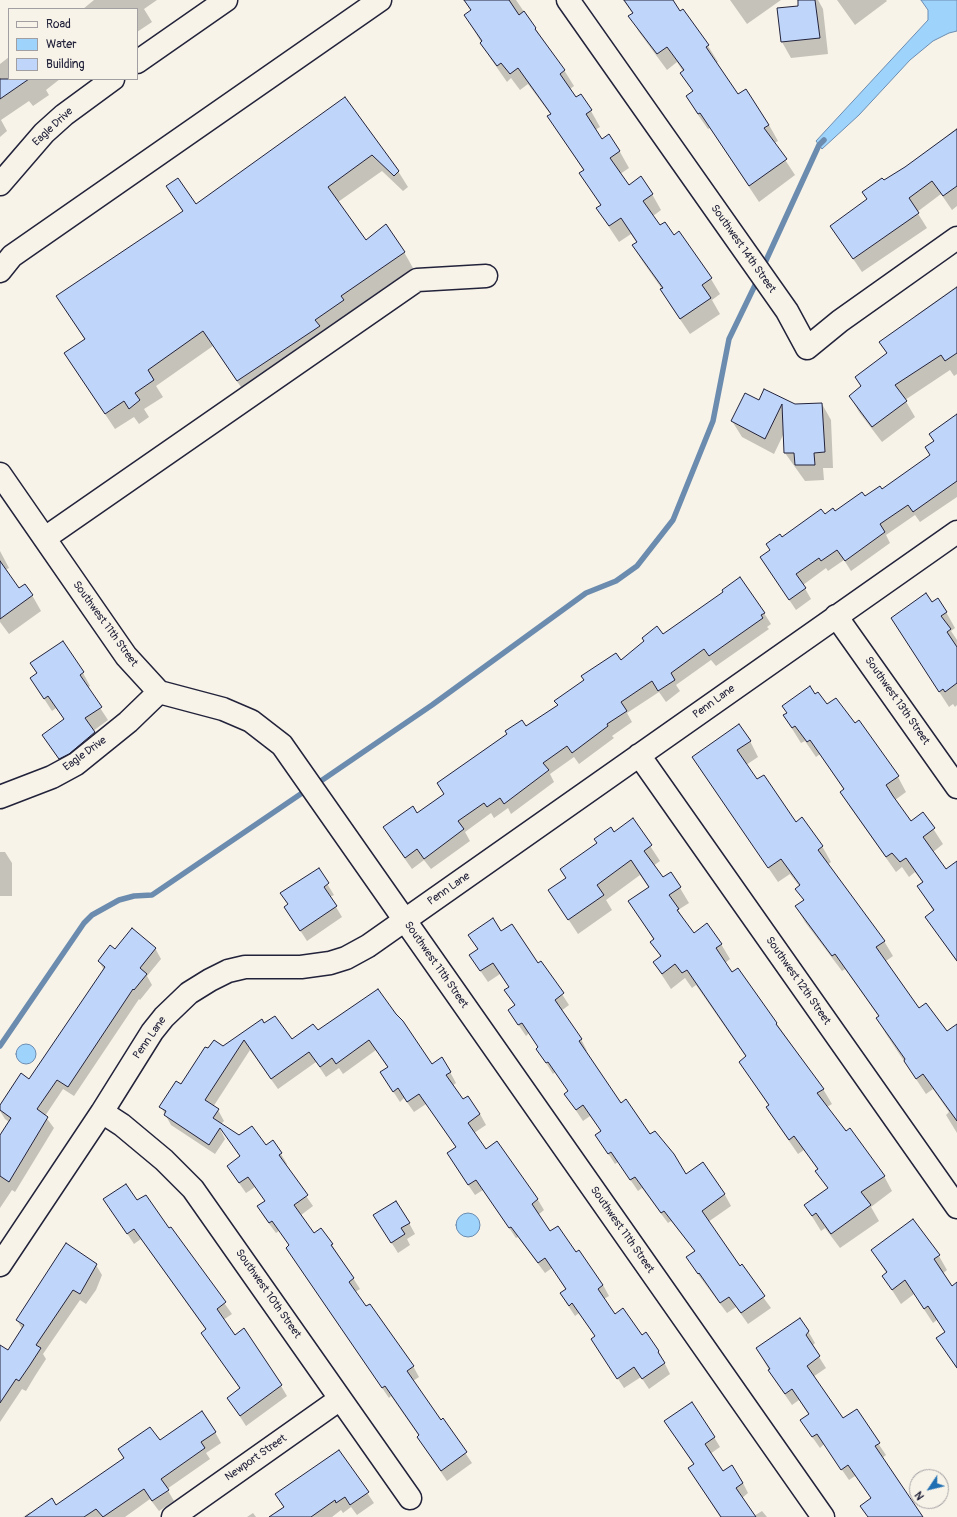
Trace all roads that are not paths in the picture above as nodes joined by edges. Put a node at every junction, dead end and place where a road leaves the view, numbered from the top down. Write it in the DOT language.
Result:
graph roads {
  1 [pos="226,0"];
  2 [pos="380,0"];
  3 [pos="568,0"];
  4 [pos="138,61"];
  5 [pos="113,80"];
  6 [pos="0,184"];
  7 [pos="957,238"];
  8 [pos="0,271"];
  9 [pos="486,276"];
  10 [pos="0,474"];
  11 [pos="957,532"];
  12 [pos="45,538"];
  13 [pos="836,616"];
  14 [pos="159,692"];
  15 [pos="639,755"];
  16 [pos="957,787"];
  17 [pos="0,797"];
  18 [pos="405,920"];
  19 [pos="102,1112"];
  20 [pos="957,1207"];
  21 [pos="0,1266"];
  22 [pos="340,1399"];
  23 [pos="410,1498"];
  24 [pos="173,1517"];
  25 [pos="823,1517"];
  1 -- 4 [label="street"];
  2 -- 8 [label="street"];
  3 -- 7 [label="street, Southwest 14th Street"];
  5 -- 6 [label="street, Eagle Drive"];
  9 -- 12 [label="street"];
  10 -- 12 [label="street, Southwest 11th Street"];
  11 -- 13 [label="street, Penn Lane"];
  12 -- 14 [label="street, Southwest 11th Street"];
  13 -- 15 [label="street, Penn Lane"];
  13 -- 16 [label="street, Southwest 13th Street"];
  14 -- 17 [label="street, Eagle Drive"];
  14 -- 18 [label="street, Southwest 11th Street"];
  15 -- 18 [label="street, Penn Lane"];
  15 -- 20 [label="street, Southwest 12th Street"];
  18 -- 19 [label="street, Penn Lane"];
  18 -- 25 [label="street, Southwest 11th Street"];
  19 -- 21 [label="street, Penn Lane"];
  19 -- 22 [label="street, Southwest 10th Street"];
  22 -- 23 [label="street, Southwest 10th Street"];
  22 -- 24 [label="street, Newport Street"];
}
